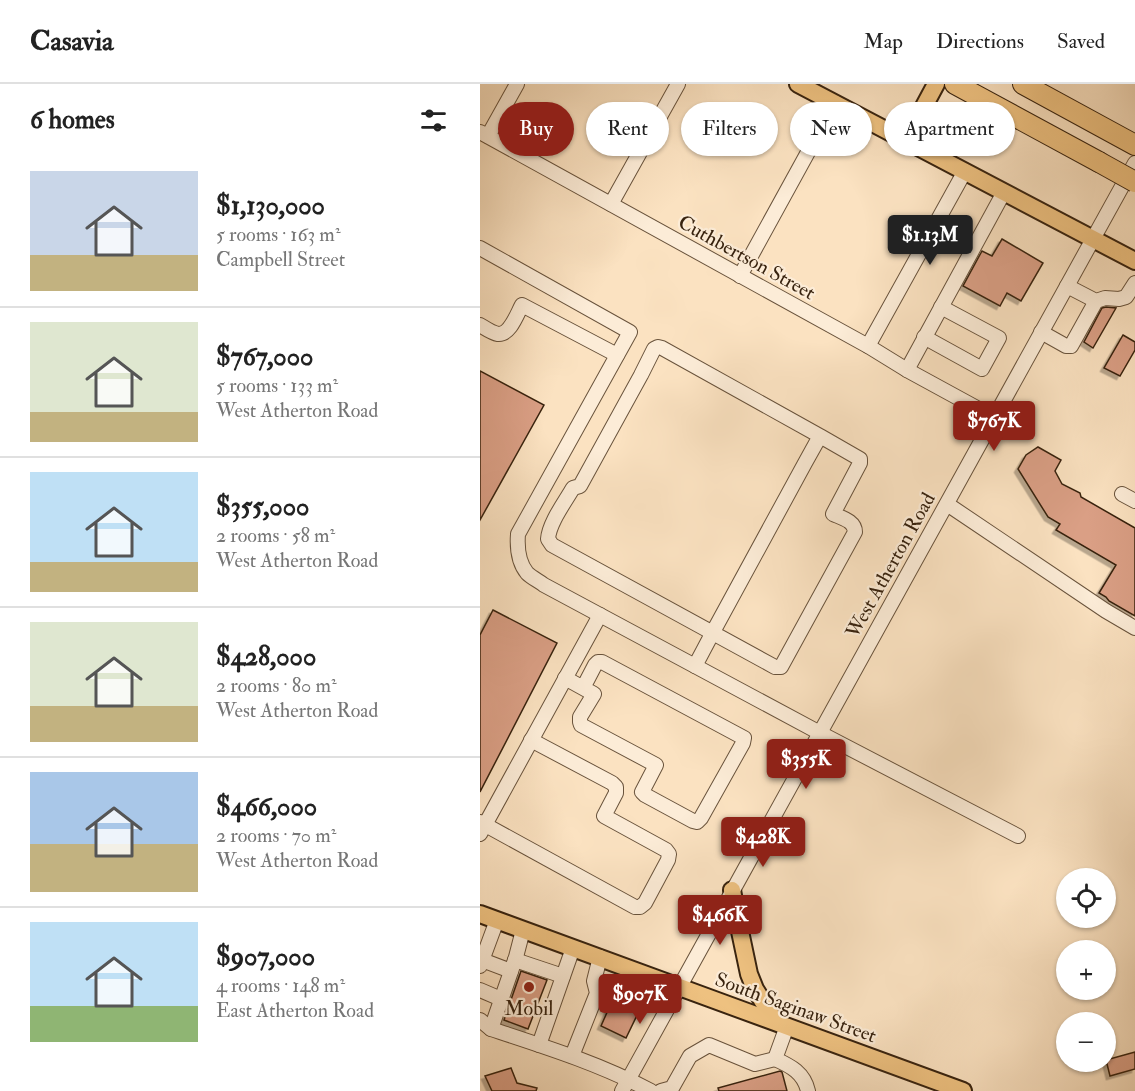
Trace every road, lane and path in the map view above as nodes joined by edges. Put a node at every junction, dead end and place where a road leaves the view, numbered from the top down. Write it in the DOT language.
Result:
graph roads {
  1 [pos="517,84"];
  2 [pos="678,84"];
  3 [pos="798,84"];
  4 [pos="936,84"];
  5 [pos="954,84"];
  6 [pos="1023,84"];
  7 [pos="833,102"];
  8 [pos="926,102"];
  9 [pos="484,134"];
  10 [pos="1135,145"];
  11 [pos="806,156"];
  12 [pos="936,156"];
  13 [pos="1135,163"];
  14 [pos="965,171"];
  15 [pos="1135,182"];
  16 [pos="1004,192"];
  17 [pos="611,204"];
  18 [pos="1093,239"];
  19 [pos="480,248"];
  20 [pos="1135,261"];
  21 [pos="740,276"];
  22 [pos="1135,283"];
  23 [pos="1067,286"];
  24 [pos="1096,302"];
  25 [pos="941,307"];
  26 [pos="480,325"];
  27 [pos="1041,332"];
  28 [pos="924,338"];
  29 [pos="868,346"];
  30 [pos="617,355"];
  31 [pos="907,370"];
  32 [pos="994,418"];
  33 [pos="820,436"];
  34 [pos="1122,494"];
  35 [pos="1135,501"];
  36 [pos="947,504"];
  37 [pos="600,615"];
  38 [pos="1135,628"];
  39 [pos="713,632"];
  40 [pos="695,666"];
  41 [pos="565,678"];
  42 [pos="583,688"];
  43 [pos="820,733"];
  44 [pos="531,740"];
  45 [pos="481,827"];
  46 [pos="1018,836"];
  47 [pos="732,890"];
  48 [pos="480,914"];
  49 [pos="497,920"];
  50 [pos="524,930"];
  51 [pos="573,948"];
  52 [pos="600,957"];
  53 [pos="481,963"];
  54 [pos="513,965"];
  55 [pos="564,976"];
  56 [pos="679,986"];
  57 [pos="480,990"];
  58 [pos="501,999"];
  59 [pos="781,1023"];
  60 [pos="486,1025"];
  61 [pos="539,1045"];
  62 [pos="572,1056"];
  63 [pos="776,1059"];
  64 [pos="625,1085"];
  65 [pos="651,1091"];
  66 [pos="661,1091"];
  67 [pos="808,1091"];
  68 [pos="963,1091"];
  1 -- 9 [label="street"];
  2 -- 17 [label="street"];
  3 -- 7 [label="main road"];
  4 -- 8 [label="main road"];
  5 -- 15 [label="highway, bridge"];
  6 -- 10 [label="highway"];
  9 -- 17 [label="street, Cuthbertson Street"];
  11 -- 21 [label="street"];
  12 -- 14 [label="main road"];
  13 -- 18 [label="street, West Atherton Road"];
  14 -- 16 [label="main road"];
  14 -- 29 [label="street"];
  16 -- 18 [label="main road"];
  16 -- 25 [label="street"];
  17 -- 21 [label="street, Cuthbertson Street"];
  18 -- 20 [label="main road"];
  18 -- 23 [label="street, West Atherton Road"];
  19 -- 30 [label="street"];
  21 -- 29 [label="street, Cuthbertson Street"];
  22 -- 24 [label="street"];
  23 -- 24 [label="street"];
  23 -- 27 [label="street, West Atherton Road"];
  24 -- 27 [label="street"];
  25 -- 28 [label="street"];
  25 -- 28 [label="street"];
  26 -- 30 [label="street"];
  27 -- 32 [label="street, West Atherton Road"];
  28 -- 31 [label="street"];
  29 -- 31 [label="street, Cuthbertson Street"];
  30 -- 37 [label="street"];
  31 -- 32 [label="street, Cuthbertson Street"];
  32 -- 36 [label="street, West Atherton Road"];
  33 -- 39 [label="street"];
  33 -- 39 [label="street"];
  33 -- 39 [label="street"];
  34 -- 35 [label="street"];
  36 -- 38 [label="street"];
  36 -- 43 [label="street, West Atherton Road"];
  37 -- 40 [label="street"];
  37 -- 41 [label="street"];
  39 -- 40 [label="street"];
  40 -- 43 [label="street"];
  41 -- 42 [label="street"];
  41 -- 44 [label="street"];
  42 -- 42 [label="street"];
  43 -- 46 [label="street"];
  43 -- 47 [label="street, West Atherton Road"];
  44 -- 45 [label="street"];
  44 -- 45 [label="street"];
  47 -- 56 [label="street, West Atherton Road"];
  47 -- 59 [label="main road"];
  48 -- 49 [label="main road, South Saginaw Street"];
  49 -- 50 [label="main road, South Saginaw Street"];
  49 -- 53 [label="street"];
  50 -- 51 [label="main road, South Saginaw Street"];
  50 -- 54 [label="street"];
  51 -- 52 [label="main road, South Saginaw Street"];
  51 -- 55 [label="street"];
  52 -- 56 [label="main road, South Saginaw Street"];
  52 -- 62 [label="street"];
  53 -- 54 [label="street"];
  54 -- 55 [label="street"];
  54 -- 58 [label="street"];
  55 -- 61 [label="street"];
  56 -- 59 [label="main road, South Saginaw Street"];
  56 -- 64 [label="street, West Atherton Road"];
  57 -- 58 [label="street"];
  58 -- 60 [label="street"];
  59 -- 63 [label="street"];
  59 -- 68 [label="main road, South Saginaw Street"];
  60 -- 61 [label="street"];
  61 -- 62 [label="street"];
  62 -- 64 [label="street"];
  63 -- 66 [label="street"];
  63 -- 67 [label="street"];
  64 -- 65 [label="street"];
}
